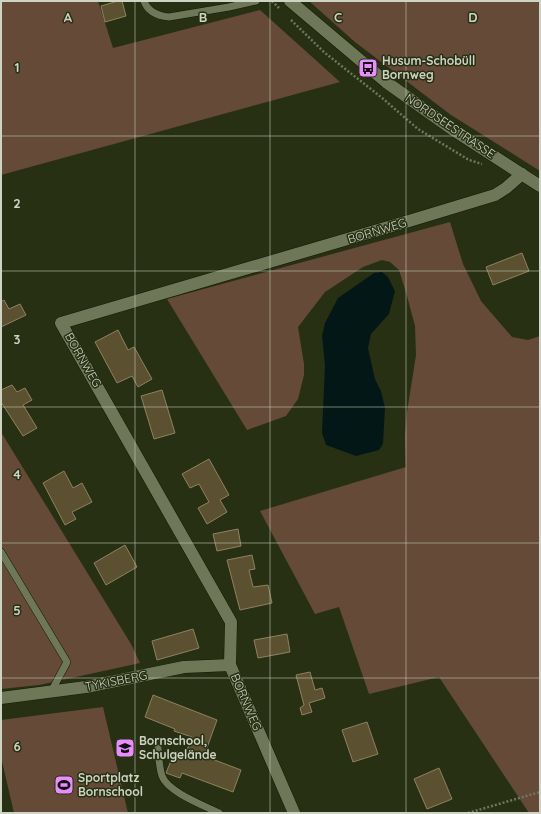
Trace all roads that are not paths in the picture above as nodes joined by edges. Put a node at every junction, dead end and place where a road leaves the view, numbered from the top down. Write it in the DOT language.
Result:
graph roads {
  1 [pos="144,1"];
  2 [pos="256,1"];
  3 [pos="290,1"];
  4 [pos="522,174"];
  5 [pos="540,186"];
  6 [pos="1,552"];
  7 [pos="230,665"];
  8 [pos="50,692"];
  9 [pos="1,698"];
  10 [pos="158,748"];
  11 [pos="219,813"];
  12 [pos="294,813"];
  1 -- 2 [label="lane"];
  3 -- 4 [label="street, NORDSEESTRASSE"];
  4 -- 5 [label="street, NORDSEESTRASSE"];
  4 -- 7 [label="street, BORNWEG"];
  6 -- 8 [label="lane"];
  7 -- 8 [label="street, TYKISBERG"];
  7 -- 12 [label="street, BORNWEG"];
  8 -- 9 [label="street, TYKISBERG"];
  10 -- 11 [label="lane"];
}
